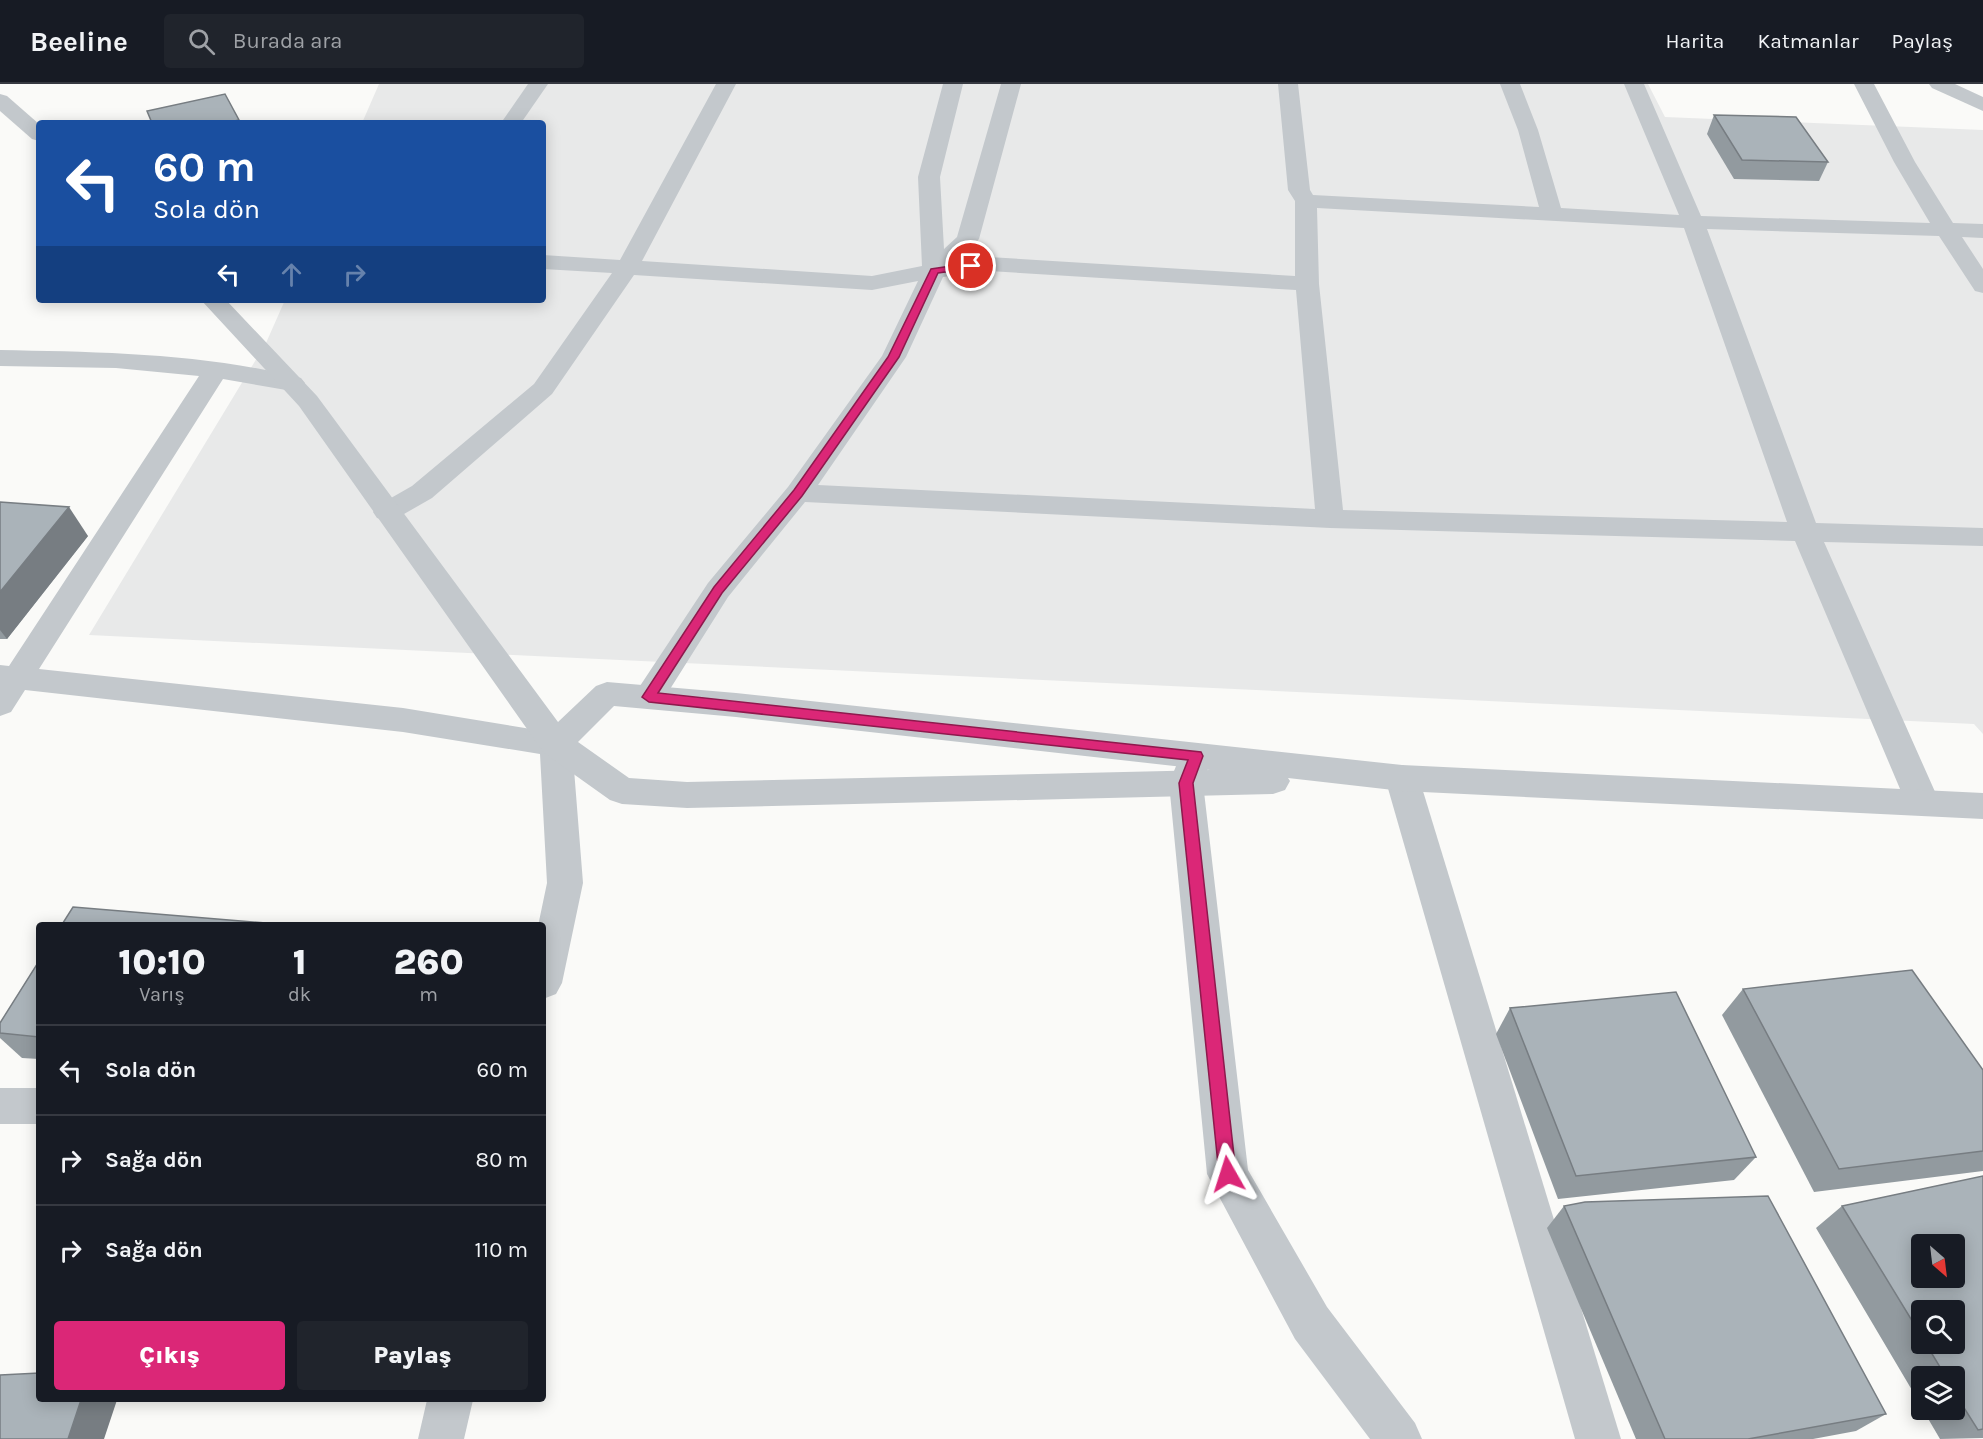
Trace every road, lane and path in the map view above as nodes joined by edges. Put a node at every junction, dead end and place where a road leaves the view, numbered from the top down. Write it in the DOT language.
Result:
graph roads {
  1 [pos="538,84"];
  2 [pos="726,84"];
  3 [pos="953,84"];
  4 [pos="1011,84"];
  5 [pos="1288,84"];
  6 [pos="1510,84"];
  7 [pos="1634,84"];
  8 [pos="1864,84"];
  9 [pos="1939,84"];
  10 [pos="0,100"];
  11 [pos="1983,105"];
  12 [pos="513,120"];
  13 [pos="36,132"];
  14 [pos="1306,201"];
  15 [pos="1552,214"];
  16 [pos="1693,222"];
  17 [pos="1944,230"];
  18 [pos="1983,231"];
  19 [pos="546,262"];
  20 [pos="627,267"];
  21 [pos="934,271"];
  22 [pos="1307,284"];
  23 [pos="1983,286"];
  24 [pos="216,303"];
  25 [pos="0,358"];
  26 [pos="216,370"];
  27 [pos="291,383"];
  28 [pos="798,493"];
  29 [pos="387,512"];
  30 [pos="1330,519"];
  31 [pos="1805,531"];
  32 [pos="1983,537"];
  33 [pos="9,677"];
  34 [pos="649,697"];
  35 [pos="0,704"];
  36 [pos="556,744"];
  37 [pos="1191,769"];
  38 [pos="1402,778"];
  39 [pos="1923,803"];
  40 [pos="1983,806"];
  41 [pos="546,969"];
  42 [pos="0,1106"];
  43 [pos="36,1106"];
  44 [pos="450,1402"];
  45 [pos="441,1439"];
  46 [pos="1399,1439"];
  47 [pos="1598,1439"];
  1 -- 12 [label="street"];
  2 -- 20 [label="street"];
  3 -- 21 [label="street"];
  4 -- 21 [label="street"];
  5 -- 14 [label="street"];
  6 -- 15 [label="street"];
  7 -- 16 [label="street"];
  8 -- 17 [label="street"];
  9 -- 11 [label="street"];
  10 -- 13 [label="street"];
  14 -- 15 [label="street"];
  14 -- 22 [label="street"];
  15 -- 16 [label="street"];
  16 -- 17 [label="street"];
  16 -- 31 [label="street"];
  17 -- 18 [label="street"];
  17 -- 23 [label="street"];
  19 -- 20 [label="street"];
  20 -- 21 [label="street"];
  20 -- 29 [label="street"];
  21 -- 22 [label="street"];
  21 -- 28 [label="street"];
  22 -- 30 [label="street"];
  24 -- 27 [label="street"];
  25 -- 26 [label="street"];
  26 -- 27 [label="street"];
  26 -- 33 [label="street"];
  27 -- 29 [label="street"];
  28 -- 30 [label="street"];
  28 -- 34 [label="street"];
  29 -- 36 [label="street"];
  30 -- 31 [label="street"];
  31 -- 32 [label="street"];
  31 -- 39 [label="street"];
  33 -- 35 [label="street"];
  33 -- 36 [label="street"];
  34 -- 36 [label="street"];
  34 -- 37 [label="street"];
  36 -- 37 [label="street"];
  36 -- 41 [label="street"];
  37 -- 38 [label="street"];
  37 -- 46 [label="street"];
  38 -- 39 [label="street"];
  38 -- 47 [label="street"];
  39 -- 40 [label="street"];
  42 -- 43 [label="street"];
  44 -- 45 [label="street"];
}
